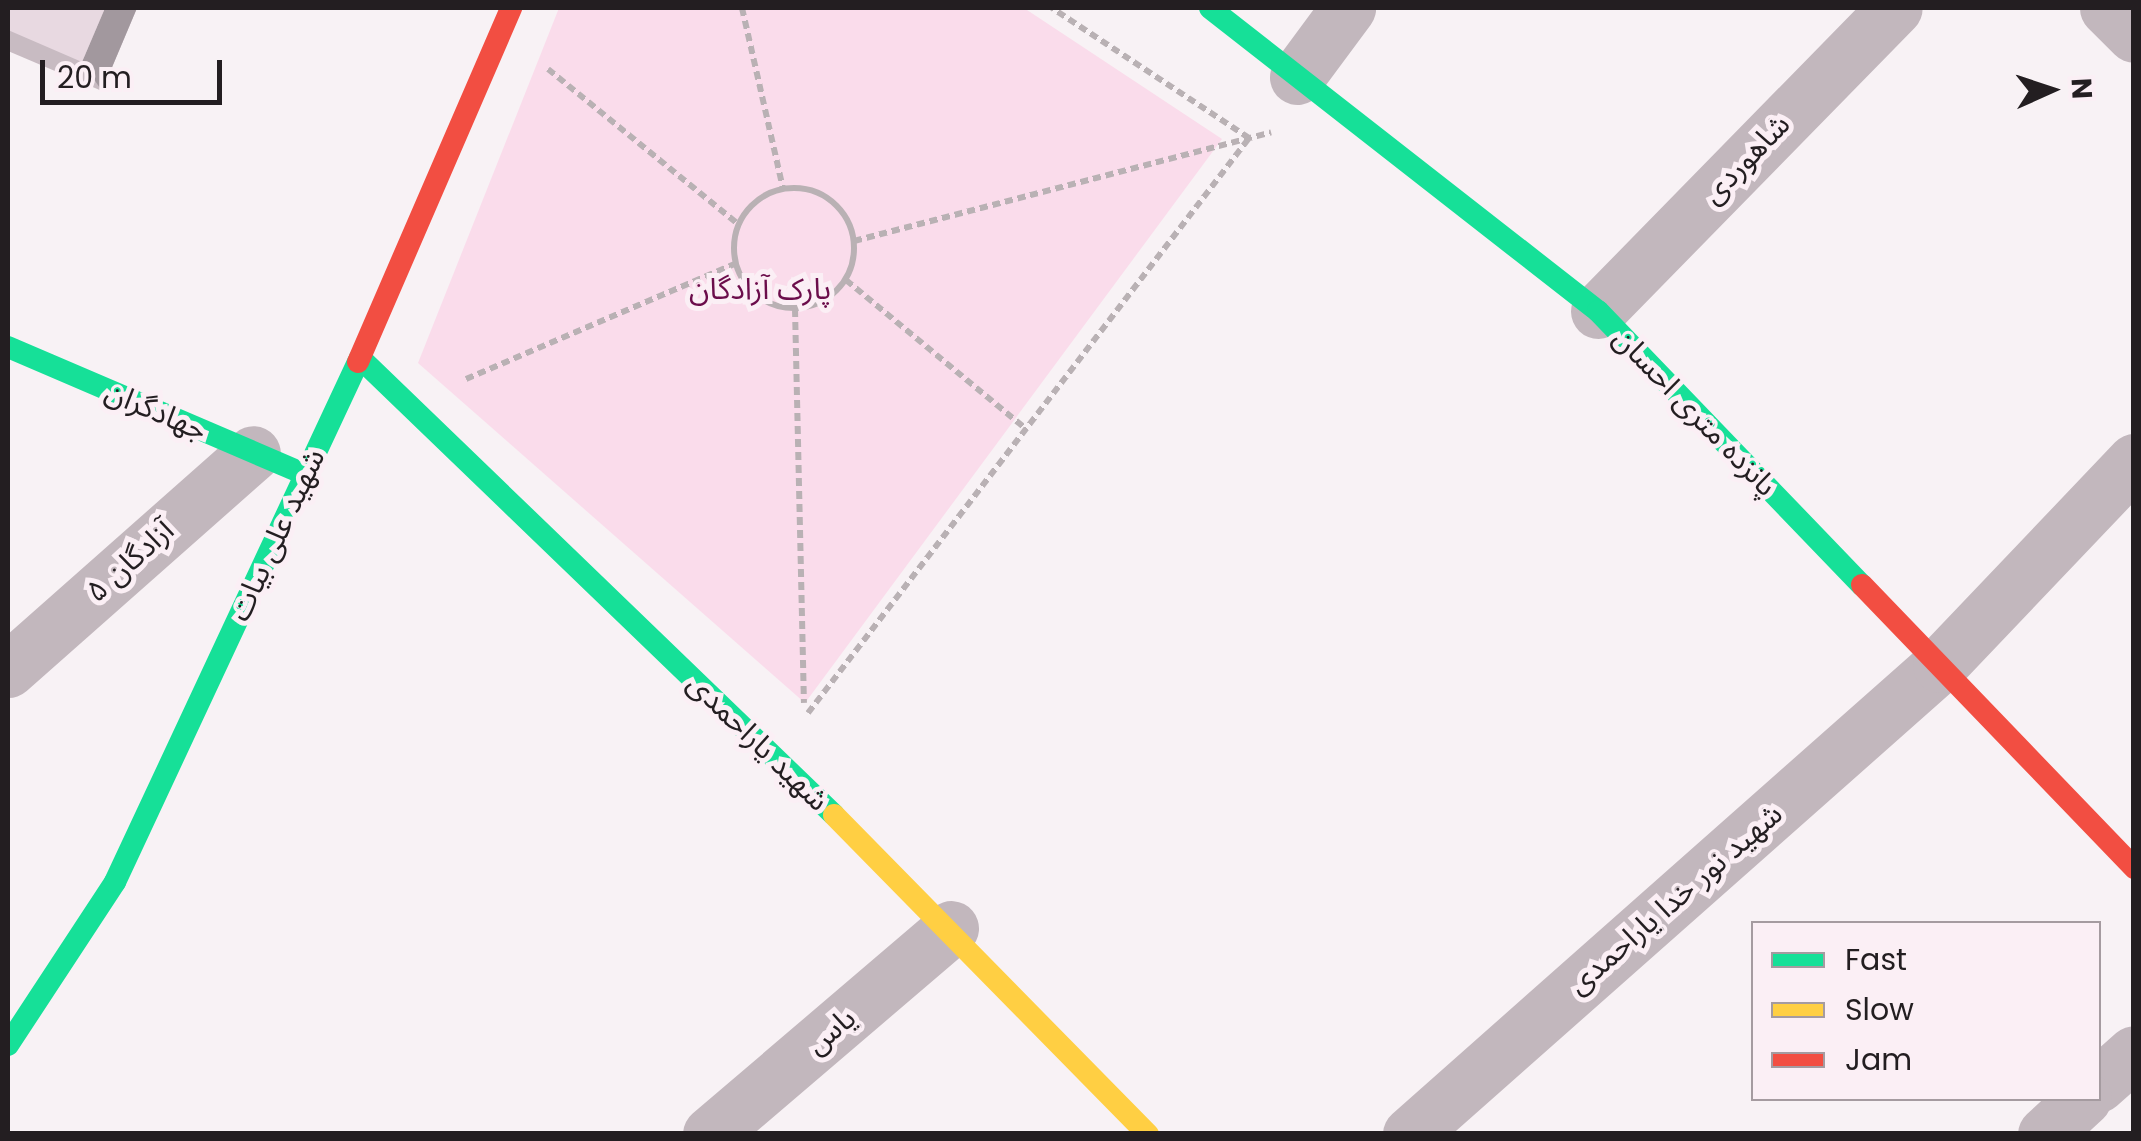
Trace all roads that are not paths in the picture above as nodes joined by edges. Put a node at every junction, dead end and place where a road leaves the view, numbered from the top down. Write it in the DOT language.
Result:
graph roads {
  1 [pos="511,8"];
  2 [pos="1210,8"];
  3 [pos="1348,8"];
  4 [pos="1895,8"];
  5 [pos="2107,8"];
  6 [pos="2134,34"];
  7 [pos="1298,77"];
  8 [pos="1598,311"];
  9 [pos="8,347"];
  10 [pos="360,358"];
  11 [pos="254,452"];
  12 [pos="2134,461"];
  13 [pos="305,474"];
  14 [pos="1940,666"];
  15 [pos="8,670"];
  16 [pos="2134,868"];
  17 [pos="951,928"];
  18 [pos="8,1045"];
  19 [pos="2134,1054"];
  20 [pos="2101,1082"];
  21 [pos="2081,1101"];
  22 [pos="710,1134"];
  23 [pos="1148,1134"];
  24 [pos="1410,1134"];
  25 [pos="2045,1134"];
  1 -- 10 [label="street, شهید علی بیات"];
  2 -- 7 [label="street, پانزده متری احسان"];
  3 -- 7 [label="street"];
  4 -- 8 [label="street, شاهوردی"];
  5 -- 6 [label="street"];
  7 -- 8 [label="street, پانزده متری احسان"];
  8 -- 14 [label="street, پانزده متری احسان"];
  9 -- 11 [label="street, جهادگران"];
  10 -- 13 [label="street, شهید علی بیات"];
  10 -- 17 [label="street, شهید یاراحمدی"];
  11 -- 13 [label="street, جهادگران"];
  11 -- 15 [label="street, آزادگان ۵"];
  12 -- 14 [label="street, شهید نور خدا یاراحمدی"];
  13 -- 18 [label="street, شهید علی بیات"];
  14 -- 16 [label="street, پانزده متری احسان"];
  14 -- 24 [label="street, شهید نور خدا یاراحمدی"];
  17 -- 22 [label="street, یاس"];
  17 -- 23 [label="street, شهید یاراحمدی"];
  19 -- 20 [label="street"];
  21 -- 25 [label="street"];
}
